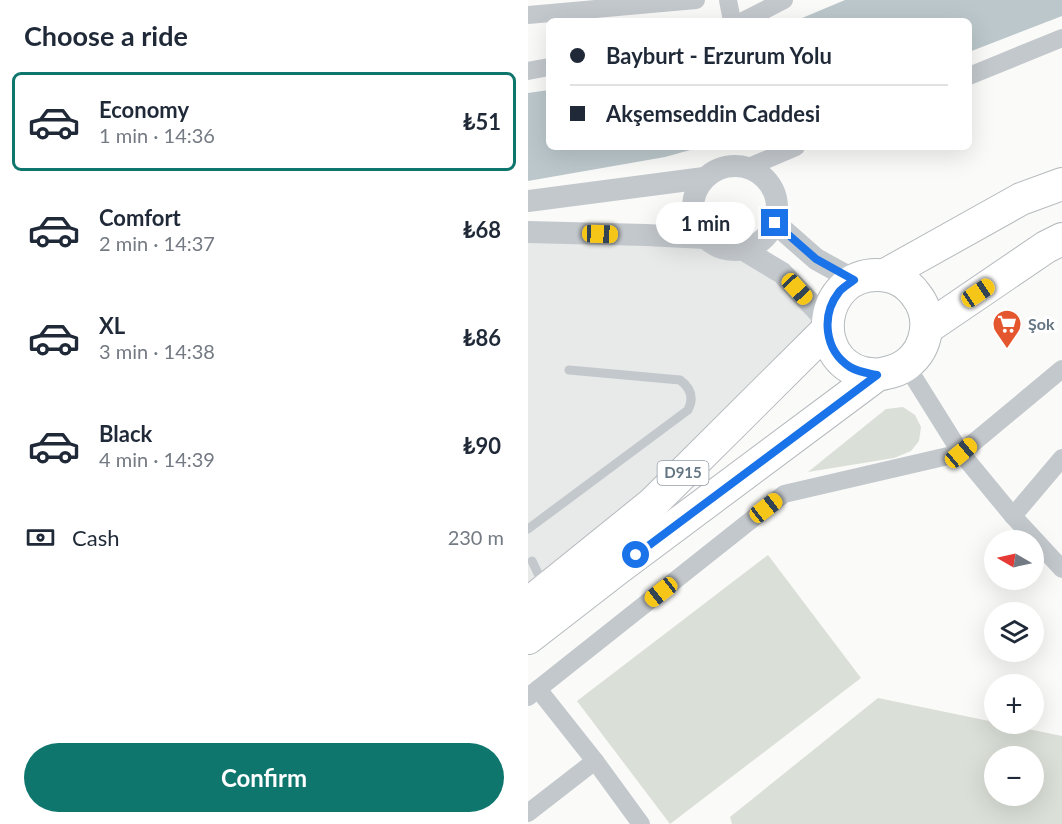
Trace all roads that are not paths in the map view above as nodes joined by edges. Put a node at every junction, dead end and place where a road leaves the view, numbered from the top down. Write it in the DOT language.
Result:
graph roads {
  1 [pos="696,0"];
  2 [pos="728,0"];
  3 [pos="784,0"];
  4 [pos="528,15"];
  5 [pos="731,18"];
  6 [pos="748,18"];
  7 [pos="1062,38"];
  8 [pos="546,68"];
  9 [pos="528,71"];
  10 [pos="972,75"];
  11 [pos="786,150"];
  12 [pos="758,158"];
  13 [pos="704,178"];
  14 [pos="1062,184"];
  15 [pos="528,201"];
  16 [pos="775,223"];
  17 [pos="528,232"];
  18 [pos="705,238"];
  19 [pos="1062,239"];
  20 [pos="744,250"];
  21 [pos="885,275"];
  22 [pos="854,280"];
  23 [pos="827,325"];
  24 [pos="927,328"];
  25 [pos="1062,369"];
  26 [pos="569,370"];
  27 [pos="891,370"];
  28 [pos="961,453"];
  29 [pos="1062,458"];
  30 [pos="1013,516"];
  31 [pos="528,529"];
  32 [pos="532,561"];
  33 [pos="1062,569"];
  34 [pos="535,596"];
  35 [pos="528,638"];
  36 [pos="533,693"];
  37 [pos="595,761"];
  38 [pos="528,813"];
  39 [pos="641,824"];
  1 -- 4 [label="street"];
  2 -- 5 [label="street"];
  3 -- 6 [label="street"];
  7 -- 10 [label="street"];
  8 -- 9 [label="street"];
  11 -- 12 [label="street"];
  12 -- 13 [label="street"];
  12 -- 16 [label="street"];
  13 -- 15 [label="street"];
  13 -- 18 [label="street"];
  14 -- 21 [label="highway"];
  16 -- 20 [label="street"];
  16 -- 22 [label="street"];
  17 -- 18 [label="street"];
  18 -- 20 [label="street"];
  19 -- 24 [label="highway"];
  20 -- 23 [label="street"];
  21 -- 22 [label="highway"];
  21 -- 24 [label="highway"];
  22 -- 23 [label="highway"];
  23 -- 27 [label="highway"];
  23 -- 34 [label="highway, D915"];
  24 -- 27 [label="highway"];
  25 -- 28 [label="street"];
  26 -- 31 [label="lane"];
  27 -- 28 [label="street"];
  27 -- 35 [label="highway, D915"];
  28 -- 30 [label="street"];
  28 -- 36 [label="street"];
  29 -- 30 [label="street"];
  30 -- 33 [label="street"];
  32 -- 34 [label="lane"];
  36 -- 37 [label="street"];
  37 -- 38 [label="street"];
  37 -- 39 [label="street"];
}
